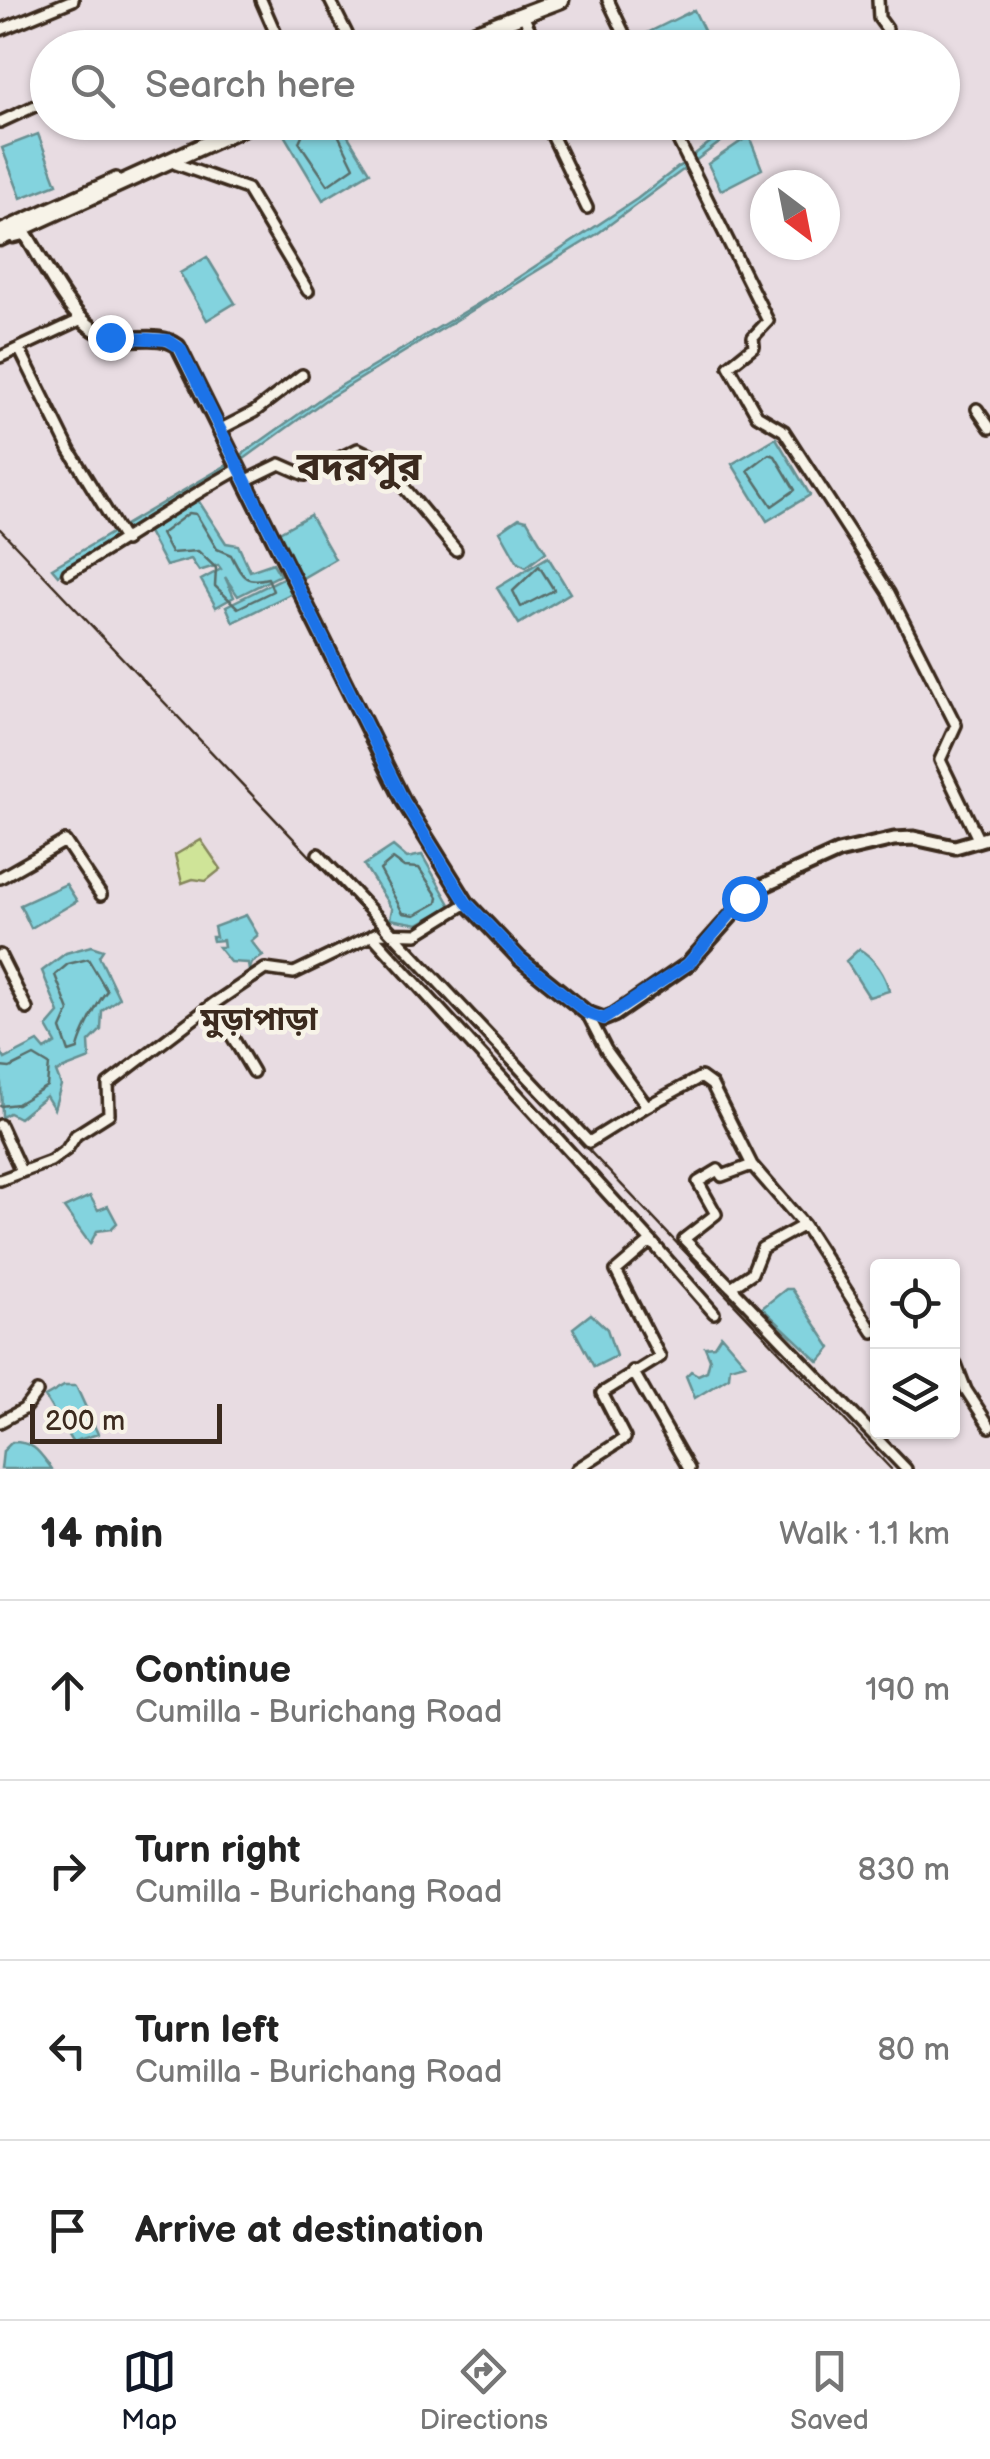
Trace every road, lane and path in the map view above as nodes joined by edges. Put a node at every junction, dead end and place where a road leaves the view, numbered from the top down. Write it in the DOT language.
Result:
graph roads {
  1 [pos="74,0"];
  2 [pos="261,0"];
  3 [pos="330,0"];
  4 [pos="561,0"];
  5 [pos="608,0"];
  6 [pos="878,0"];
  7 [pos="523,15"];
  8 [pos="0,30"];
  9 [pos="274,30"];
  10 [pos="345,30"];
  11 [pos="483,30"];
  12 [pos="530,30"];
  13 [pos="622,30"];
  14 [pos="886,30"];
  15 [pos="30,108"];
  16 [pos="0,122"];
  17 [pos="205,140"];
  18 [pos="215,140"];
  19 [pos="222,140"];
  20 [pos="554,140"];
  21 [pos="677,140"];
  22 [pos="176,164"];
  23 [pos="587,208"];
  24 [pos="0,230"];
  25 [pos="25,233"];
  26 [pos="0,241"];
  27 [pos="308,291"];
  28 [pos="82,318"];
  29 [pos="19,348"];
  30 [pos="0,356"];
  31 [pos="302,375"];
  32 [pos="977,409"];
  33 [pos="990,428"];
  34 [pos="222,429"];
  35 [pos="242,475"];
  36 [pos="122,535"];
  37 [pos="456,550"];
  38 [pos="68,574"];
  39 [pos="984,839"];
  40 [pos="318,854"];
  41 [pos="0,878"];
  42 [pos="100,896"];
  43 [pos="466,902"];
  44 [pos="387,932"];
  45 [pos="372,935"];
  46 [pos="0,955"];
  47 [pos="213,1004"];
  48 [pos="27,1009"];
  49 [pos="587,1013"];
  50 [pos="254,1072"];
  51 [pos="646,1106"];
  52 [pos="0,1124"];
  53 [pos="752,1165"];
  54 [pos="21,1171"];
  55 [pos="0,1180"];
  56 [pos="804,1225"];
  57 [pos="650,1241"];
  58 [pos="731,1287"];
  59 [pos="714,1313"];
  60 [pos="870,1327"];
  61 [pos="633,1371"];
  62 [pos="960,1374"];
  63 [pos="37,1392"];
  64 [pos="0,1422"];
  65 [pos="990,1427"];
  66 [pos="577,1469"];
  67 [pos="689,1469"];
  68 [pos="906,1469"];
  1 -- 8 [label="street"];
  2 -- 9 [label="street"];
  3 -- 10 [label="street"];
  4 -- 7 [label="highway"];
  5 -- 13 [label="street"];
  6 -- 14 [label="street"];
  7 -- 11 [label="highway"];
  7 -- 12 [label="street"];
  15 -- 16 [label="street"];
  17 -- 24 [label="street"];
  18 -- 26 [label="highway"];
  19 -- 22 [label="street"];
  20 -- 23 [label="street"];
  21 -- 39 [label="street"];
  22 -- 25 [label="street"];
  22 -- 27 [label="street"];
  25 -- 26 [label="main road"];
  25 -- 28 [label="main road"];
  28 -- 29 [label="street"];
  28 -- 34 [label="main road"];
  29 -- 30 [label="street"];
  29 -- 36 [label="street"];
  31 -- 34 [label="street"];
  32 -- 33 [label="street"];
  34 -- 35 [label="main road"];
  35 -- 36 [label="street"];
  35 -- 37 [label="street"];
  35 -- 43 [label="main road"];
  36 -- 38 [label="street"];
  39 -- 49 [label="main road"];
  40 -- 44 [label="street"];
  41 -- 42 [label="street"];
  43 -- 44 [label="street"];
  43 -- 49 [label="main road"];
  44 -- 45 [label="street"];
  44 -- 51 [label="street"];
  45 -- 47 [label="street"];
  45 -- 57 [label="street"];
  46 -- 48 [label="street"];
  47 -- 50 [label="street"];
  47 -- 54 [label="street"];
  49 -- 51 [label="street"];
  51 -- 53 [label="street"];
  52 -- 54 [label="street"];
  53 -- 56 [label="street"];
  53 -- 58 [label="street"];
  54 -- 55 [label="street"];
  56 -- 58 [label="street"];
  56 -- 60 [label="street"];
  57 -- 59 [label="street"];
  57 -- 61 [label="street"];
  58 -- 68 [label="street"];
  61 -- 66 [label="street"];
  61 -- 67 [label="street"];
  62 -- 65 [label="street"];
  63 -- 64 [label="street"];
}
